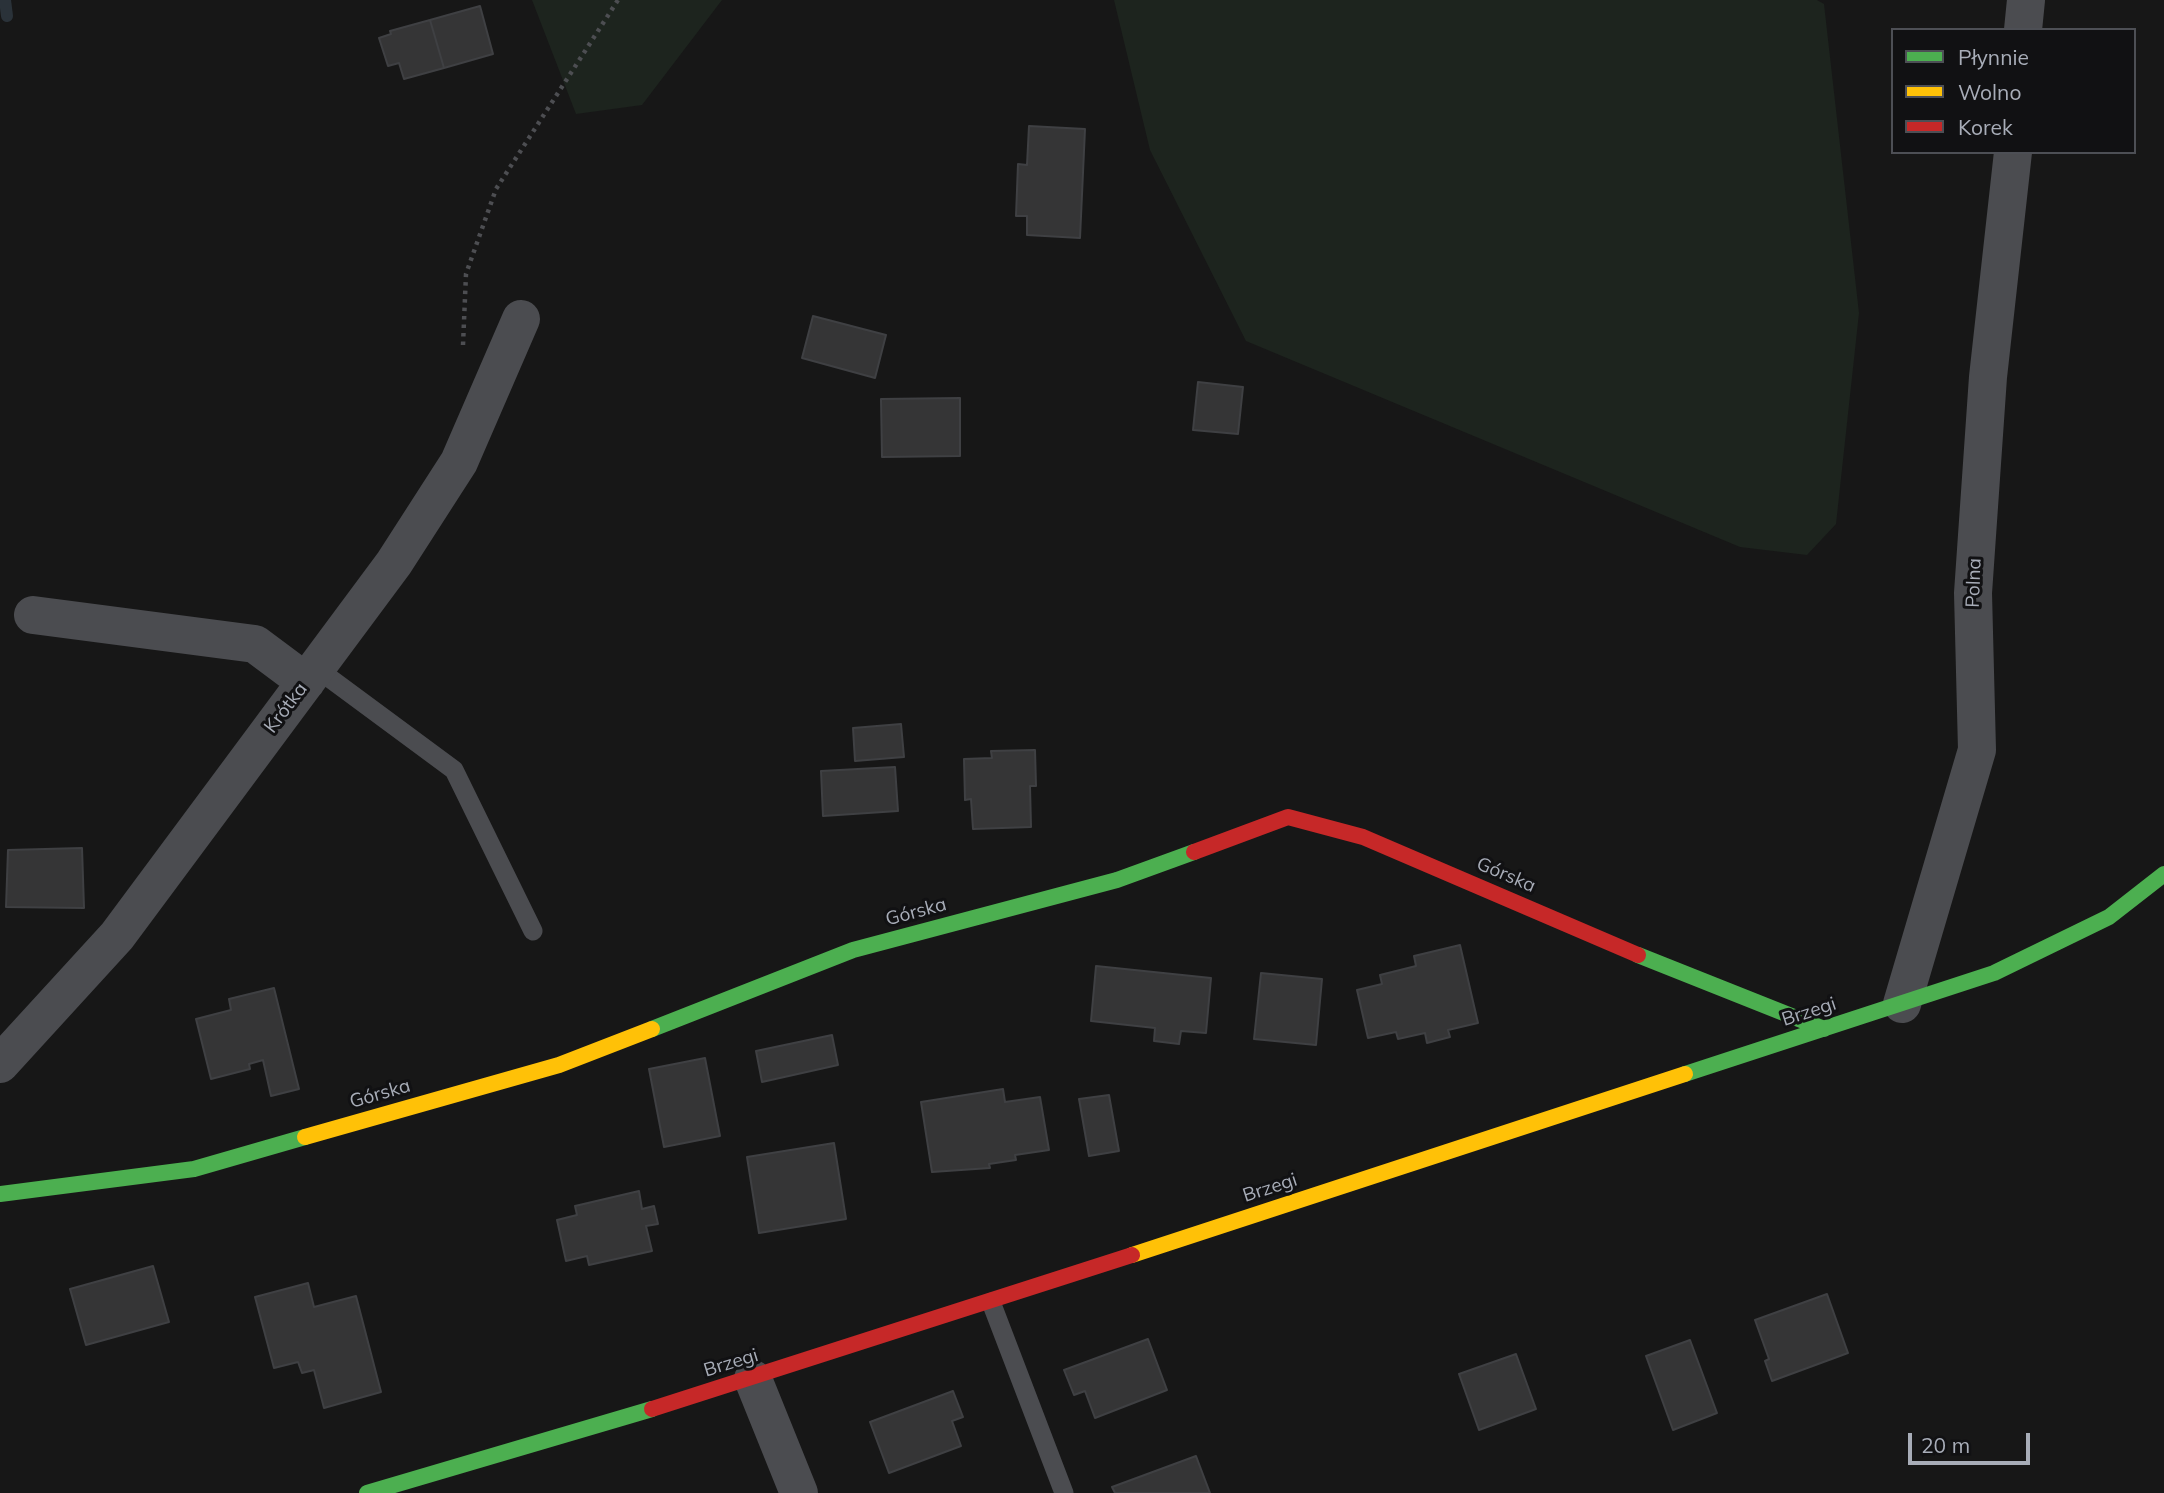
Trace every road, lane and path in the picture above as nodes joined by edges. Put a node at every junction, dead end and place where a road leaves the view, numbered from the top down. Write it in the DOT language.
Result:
graph roads {
  1 [pos="618,0"];
  2 [pos="2026,0"];
  3 [pos="2023,28"];
  4 [pos="2013,154"];
  5 [pos="521,319"];
  6 [pos="463,355"];
  7 [pos="33,615"];
  8 [pos="311,675"];
  9 [pos="2164,874"];
  10 [pos="533,931"];
  11 [pos="1902,1004"];
  12 [pos="1824,1029"];
  13 [pos="0,1064"];
  14 [pos="0,1194"];
  15 [pos="991,1301"];
  16 [pos="753,1379"];
  17 [pos="367,1493"];
  18 [pos="799,1493"];
  19 [pos="1063,1493"];
  1 -- 6 [label="path"];
  2 -- 3 [label="street"];
  4 -- 11 [label="street, Polna"];
  5 -- 8 [label="street, Krótka"];
  7 -- 8 [label="street"];
  8 -- 10 [label="lane"];
  8 -- 13 [label="street, Krótka"];
  9 -- 11 [label="street, Brzegi"];
  11 -- 12 [label="street, Brzegi"];
  12 -- 14 [label="street, Górska"];
  12 -- 15 [label="street, Brzegi"];
  15 -- 16 [label="street, Brzegi"];
  15 -- 19 [label="lane"];
  16 -- 17 [label="street, Brzegi"];
  16 -- 18 [label="street"];
}
